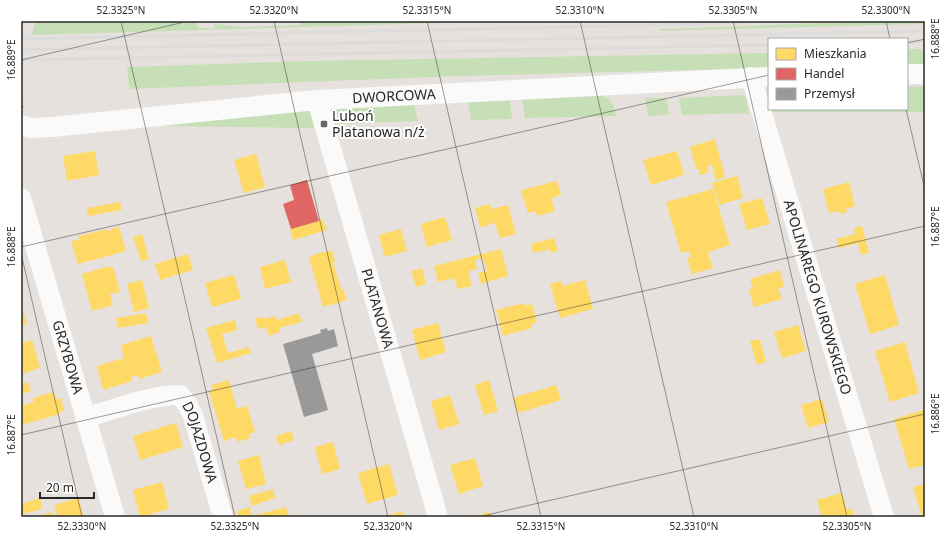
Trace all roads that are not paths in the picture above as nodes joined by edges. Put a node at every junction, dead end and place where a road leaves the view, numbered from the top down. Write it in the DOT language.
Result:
graph roads {
  1 [pos="908,74"];
  2 [pos="925,74"];
  3 [pos="760,77"];
  4 [pos="317,100"];
  5 [pos="768,105"];
  6 [pos="769,110"];
  7 [pos="21,125"];
  8 [pos="21,198"];
  9 [pos="85,418"];
  10 [pos="114,517"];
  11 [pos="223,517"];
  12 [pos="438,517"];
  13 [pos="884,517"];
  1 -- 2 [label="street"];
  3 -- 4 [label="street, DWORCOWA"];
  3 -- 5 [label="street, APOLINAREGO KUROWSKIEGO"];
  4 -- 7 [label="street, DWORCOWA"];
  4 -- 12 [label="street, PLATANOWA"];
  6 -- 13 [label="street, APOLINAREGO KUROWSKIEGO"];
  8 -- 9 [label="street, GRZYBOWA"];
  9 -- 10 [label="street, GRZYBOWA"];
  9 -- 11 [label="street, DOJAZDOWA"];
}
